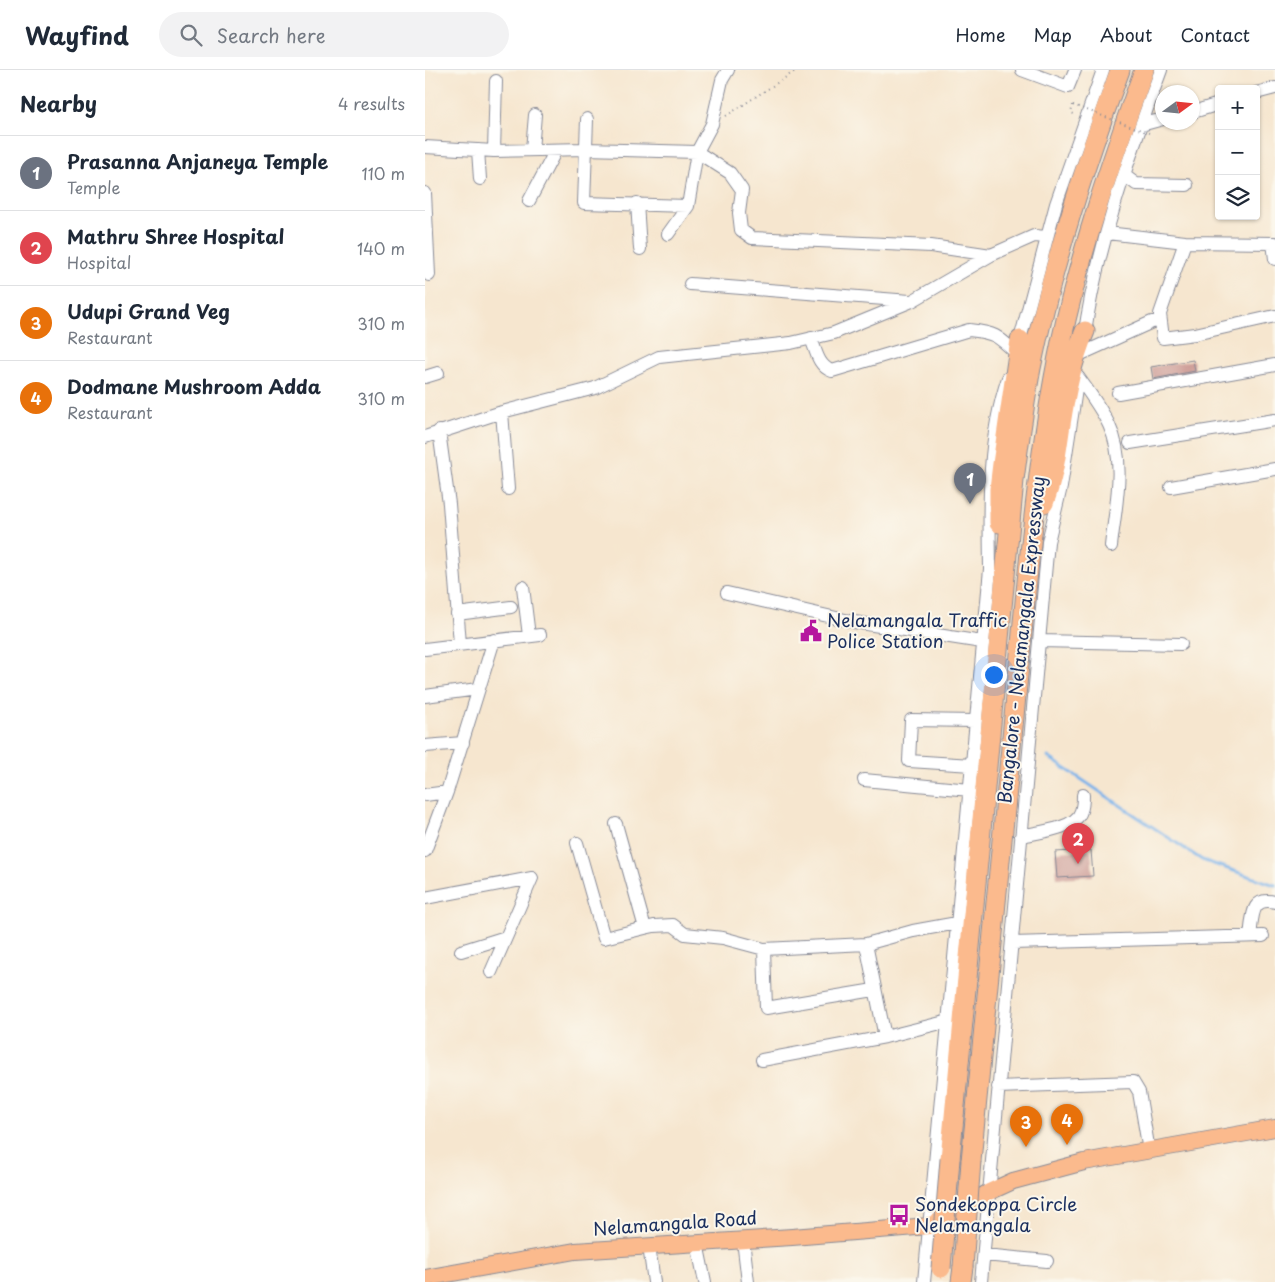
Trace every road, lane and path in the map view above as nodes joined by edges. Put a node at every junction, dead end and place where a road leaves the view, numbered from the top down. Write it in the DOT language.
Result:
graph roads {
  1 [pos="728,70"];
  2 [pos="797,70"];
  3 [pos="1022,70"];
  4 [pos="1075,70"];
  5 [pos="1103,70"];
  6 [pos="1120,70"];
  7 [pos="1144,70"];
  8 [pos="1161,70"];
  9 [pos="496,81"];
  10 [pos="1275,88"];
  11 [pos="1260,92"];
  12 [pos="1215,105"];
  13 [pos="1200,110"];
  14 [pos="1071,113"];
  15 [pos="535,115"];
  16 [pos="587,118"];
  17 [pos="1155,123"];
  18 [pos="713,124"];
  19 [pos="1145,128"];
  20 [pos="425,147"];
  21 [pos="586,149"];
  22 [pos="478,150"];
  23 [pos="532,150"];
  24 [pos="556,150"];
  25 [pos="494,151"];
  26 [pos="697,152"];
  27 [pos="1124,175"];
  28 [pos="480,179"];
  29 [pos="1187,186"];
  30 [pos="425,193"];
  31 [pos="529,201"];
  32 [pos="637,203"];
  33 [pos="688,206"];
  34 [pos="1107,233"];
  35 [pos="668,234"];
  36 [pos="1047,237"];
  37 [pos="1185,242"];
  38 [pos="1274,243"];
  39 [pos="640,249"];
  40 [pos="991,255"];
  41 [pos="1275,259"];
  42 [pos="429,275"];
  43 [pos="690,284"];
  44 [pos="912,301"];
  45 [pos="1275,316"];
  46 [pos="1160,321"];
  47 [pos="1085,331"];
  48 [pos="811,338"];
  49 [pos="1018,347"];
  50 [pos="1081,354"];
  51 [pos="1275,365"];
  52 [pos="438,373"];
  53 [pos="425,377"];
  54 [pos="1078,377"];
  55 [pos="1118,393"];
  56 [pos="502,412"];
  57 [pos="1275,420"];
  58 [pos="439,431"];
  59 [pos="425,437"];
  60 [pos="1130,443"];
  61 [pos="1275,469"];
  62 [pos="1171,487"];
  63 [pos="508,489"];
  64 [pos="1033,530"];
  65 [pos="1111,546"];
  66 [pos="1005,576"];
  67 [pos="523,587"];
  68 [pos="727,593"];
  69 [pos="511,607"];
  70 [pos="457,614"];
  71 [pos="494,640"];
  72 [pos="982,642"];
  73 [pos="1039,642"];
  74 [pos="459,644"];
  75 [pos="1181,644"];
  76 [pos="425,649"];
  77 [pos="478,689"];
  78 [pos="425,696"];
  79 [pos="975,721"];
  80 [pos="463,743"];
  81 [pos="425,746"];
  82 [pos="972,765"];
  83 [pos="864,780"];
  84 [pos="970,790"];
  85 [pos="447,792"];
  86 [pos="425,795"];
  87 [pos="1083,795"];
  88 [pos="616,824"];
  89 [pos="1021,836"];
  90 [pos="577,843"];
  91 [pos="425,852"];
  92 [pos="425,898"];
  93 [pos="1275,902"];
  94 [pos="957,923"];
  95 [pos="645,928"];
  96 [pos="1250,936"];
  97 [pos="1263,936"];
  98 [pos="506,937"];
  99 [pos="1012,943"];
  100 [pos="866,944"];
  101 [pos="764,949"];
  102 [pos="461,950"];
  103 [pos="491,972"];
  104 [pos="874,990"];
  105 [pos="949,1021"];
  106 [pos="885,1037"];
  107 [pos="761,1060"];
  108 [pos="999,1086"];
  109 [pos="1275,1128"];
  110 [pos="1149,1151"];
  111 [pos="989,1192"];
  112 [pos="929,1226"];
  113 [pos="743,1240"];
  114 [pos="697,1243"];
  115 [pos="649,1246"];
  116 [pos="983,1255"];
  117 [pos="1047,1261"];
  118 [pos="940,1275"];
  119 [pos="962,1275"];
  120 [pos="425,1278"];
  121 [pos="654,1282"];
  122 [pos="705,1282"];
  123 [pos="748,1282"];
  124 [pos="924,1282"];
  125 [pos="981,1282"];
  1 -- 18 [label="street"];
  2 -- 18 [label="path"];
  3 -- 4 [label="street"];
  5 -- 36 [label="street"];
  6 -- 66 [label="highway, Bangalore - Nelamangala Expressway"];
  7 -- 64 [label="highway, Bangalore - Nelamangala Expressway"];
  8 -- 19 [label="street"];
  9 -- 25 [label="street"];
  10 -- 11 [label="street"];
  12 -- 13 [label="street"];
  14 -- 19 [label="path, bridge"];
  15 -- 23 [label="street"];
  16 -- 21 [label="street"];
  17 -- 19 [label="street"];
  18 -- 26 [label="street"];
  19 -- 27 [label="street"];
  20 -- 22 [label="street"];
  21 -- 24 [label="street"];
  21 -- 26 [label="street"];
  21 -- 32 [label="street"];
  22 -- 25 [label="street"];
  22 -- 28 [label="street"];
  23 -- 24 [label="street"];
  23 -- 25 [label="street"];
  24 -- 31 [label="street"];
  26 -- 33 [label="street"];
  26 -- 40 [label="street"];
  27 -- 29 [label="street"];
  27 -- 34 [label="street"];
  30 -- 42 [label="street"];
  32 -- 33 [label="street"];
  32 -- 39 [label="street"];
  33 -- 35 [label="street"];
  34 -- 37 [label="street"];
  34 -- 47 [label="street"];
  36 -- 40 [label="street"];
  36 -- 49 [label="street"];
  37 -- 38 [label="street"];
  37 -- 46 [label="street"];
  38 -- 41 [label="street"];
  40 -- 44 [label="street"];
  43 -- 44 [label="street"];
  44 -- 48 [label="street"];
  45 -- 46 [label="street"];
  46 -- 50 [label="street"];
  47 -- 50 [label="street"];
  47 -- 64 [label="highway"];
  48 -- 49 [label="street"];
  48 -- 56 [label="street"];
  49 -- 66 [label="highway"];
  49 -- 72 [label="street"];
  50 -- 54 [label="street"];
  51 -- 55 [label="street"];
  52 -- 53 [label="street"];
  54 -- 65 [label="street"];
  54 -- 73 [label="street"];
  56 -- 58 [label="street"];
  56 -- 63 [label="street"];
  57 -- 60 [label="street"];
  58 -- 59 [label="street"];
  58 -- 70 [label="street"];
  61 -- 62 [label="street"];
  64 -- 119 [label="highway, Bangalore - Nelamangala Expressway, bridge"];
  66 -- 118 [label="highway, Bangalore - Nelamangala Expressway, bridge"];
  67 -- 71 [label="street"];
  68 -- 72 [label="street"];
  69 -- 70 [label="street"];
  70 -- 74 [label="street"];
  71 -- 74 [label="street"];
  71 -- 77 [label="street"];
  72 -- 79 [label="street"];
  73 -- 75 [label="street"];
  73 -- 89 [label="street"];
  74 -- 76 [label="street"];
  77 -- 78 [label="street"];
  77 -- 80 [label="street"];
  79 -- 82 [label="street"];
  79 -- 82 [label="street"];
  80 -- 81 [label="street"];
  80 -- 85 [label="street"];
  82 -- 84 [label="street"];
  83 -- 84 [label="street"];
  84 -- 94 [label="street"];
  85 -- 86 [label="street"];
  85 -- 91 [label="street"];
  87 -- 89 [label="street"];
  88 -- 95 [label="street"];
  89 -- 99 [label="street"];
  90 -- 95 [label="street"];
  92 -- 98 [label="street"];
  93 -- 96 [label="street"];
  94 -- 100 [label="street"];
  94 -- 105 [label="street"];
  95 -- 101 [label="street"];
  96 -- 97 [label="street"];
  96 -- 99 [label="street"];
  98 -- 102 [label="street"];
  98 -- 103 [label="street"];
  99 -- 108 [label="street"];
  100 -- 101 [label="street"];
  100 -- 104 [label="street"];
  101 -- 104 [label="street"];
  104 -- 106 [label="street"];
  105 -- 106 [label="street"];
  105 -- 112 [label="street"];
  106 -- 107 [label="street"];
  108 -- 110 [label="street"];
  108 -- 111 [label="street"];
  109 -- 110 [label="main road"];
  110 -- 111 [label="main road"];
  111 -- 112 [label="main road"];
  111 -- 116 [label="street"];
  112 -- 113 [label="main road, Nelamangala Road"];
  112 -- 124 [label="street"];
  113 -- 114 [label="main road, Nelamangala Road"];
  113 -- 123 [label="street"];
  114 -- 115 [label="main road, Nelamangala Road"];
  114 -- 122 [label="street"];
  115 -- 120 [label="main road, Nelamangala Road"];
  115 -- 121 [label="street"];
  116 -- 117 [label="street"];
  116 -- 125 [label="street"];
}
